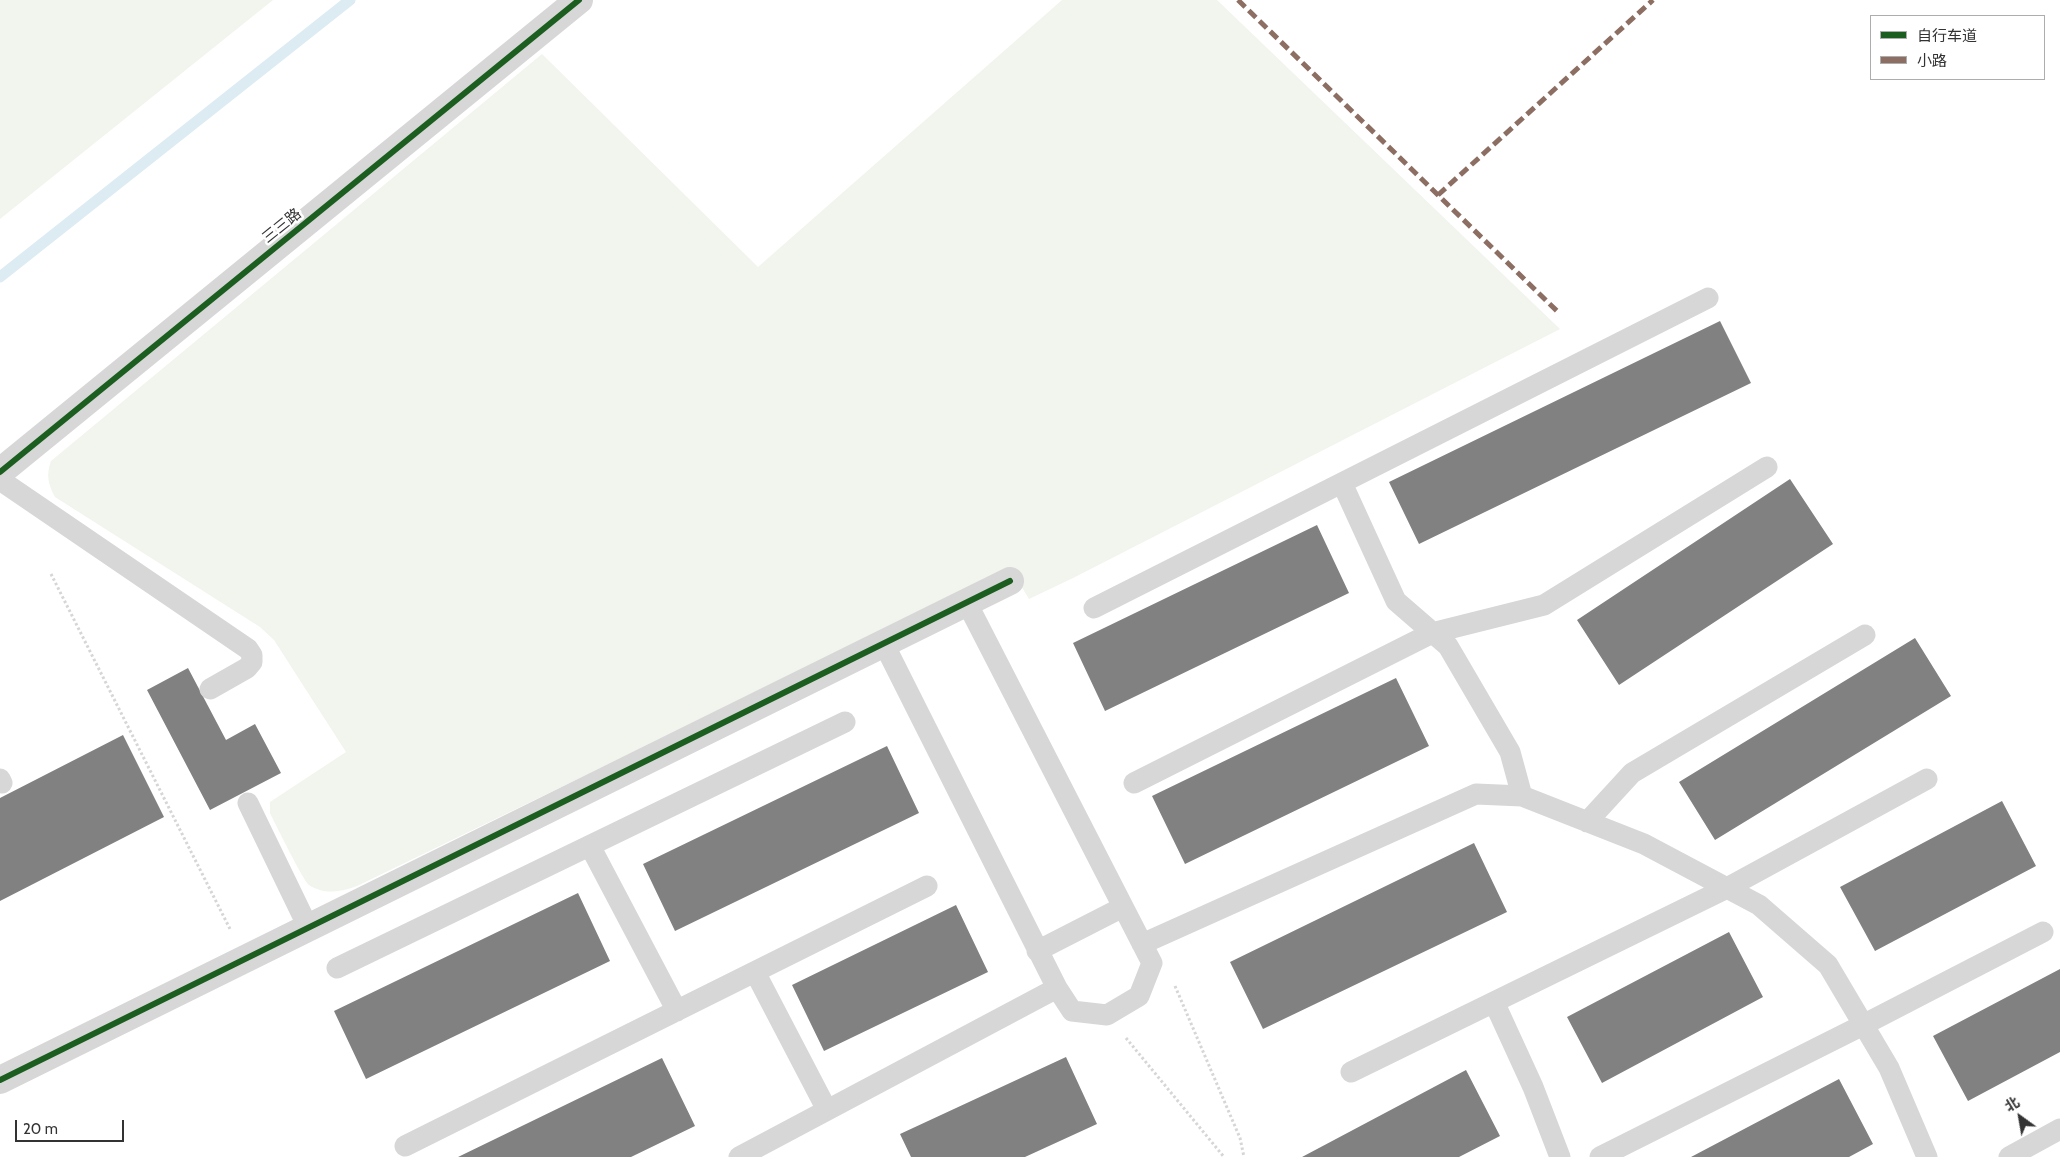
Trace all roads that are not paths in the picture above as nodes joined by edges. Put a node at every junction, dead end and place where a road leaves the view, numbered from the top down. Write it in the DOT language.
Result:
graph roads {
  1 [pos="579,0"];
  2 [pos="1708,298"];
  3 [pos="1767,467"];
  4 [pos="0,472"];
  5 [pos="0,480"];
  6 [pos="1342,483"];
  7 [pos="1010,582"];
  8 [pos="968,603"];
  9 [pos="1094,608"];
  10 [pos="1432,633"];
  11 [pos="1865,635"];
  12 [pos="884,644"];
  13 [pos="210,689"];
  14 [pos="845,722"];
  15 [pos="1927,779"];
  16 [pos="1134,783"];
  17 [pos="1522,796"];
  18 [pos="248,803"];
  19 [pos="1587,822"];
  20 [pos="590,846"];
  21 [pos="926,886"];
  22 [pos="1727,888"];
  23 [pos="1123,907"];
  24 [pos="308,927"];
  25 [pos="2043,932"];
  26 [pos="1142,944"];
  27 [pos="1037,951"];
  28 [pos="337,968"];
  29 [pos="755,972"];
  30 [pos="1057,988"];
  31 [pos="1494,1002"];
  32 [pos="677,1010"];
  33 [pos="1863,1025"];
  34 [pos="1351,1072"];
  35 [pos="0,1080"];
  36 [pos="827,1110"];
  37 [pos="2060,1129"];
  38 [pos="405,1146"];
  39 [pos="739,1157"];
  40 [pos="1560,1157"];
  41 [pos="1600,1157"];
  42 [pos="1927,1157"];
  43 [pos="2009,1157"];
  1 -- 4 [label="street, 三三路"];
  2 -- 6 [label="lane"];
  3 -- 10 [label="lane"];
  5 -- 13 [label="lane"];
  6 -- 9 [label="lane"];
  6 -- 10 [label="lane"];
  7 -- 8 [label="street"];
  8 -- 12 [label="street"];
  8 -- 23 [label="lane"];
  10 -- 16 [label="lane"];
  10 -- 17 [label="lane"];
  11 -- 19 [label="lane"];
  12 -- 24 [label="street"];
  12 -- 27 [label="lane"];
  14 -- 20 [label="lane"];
  15 -- 22 [label="lane"];
  17 -- 19 [label="lane"];
  17 -- 26 [label="lane"];
  18 -- 24 [label="lane"];
  19 -- 22 [label="lane"];
  20 -- 28 [label="lane"];
  20 -- 32 [label="lane"];
  21 -- 29 [label="lane"];
  22 -- 31 [label="lane"];
  22 -- 33 [label="lane"];
  23 -- 26 [label="lane"];
  23 -- 27 [label="lane"];
  24 -- 35 [label="street"];
  25 -- 33 [label="lane"];
  26 -- 30 [label="lane"];
  27 -- 30 [label="lane"];
  29 -- 32 [label="lane"];
  29 -- 36 [label="lane"];
  30 -- 36 [label="lane"];
  31 -- 34 [label="lane"];
  31 -- 40 [label="lane"];
  32 -- 38 [label="lane"];
  33 -- 41 [label="lane"];
  33 -- 42 [label="lane"];
  36 -- 39 [label="lane"];
  37 -- 43 [label="lane"];
}
